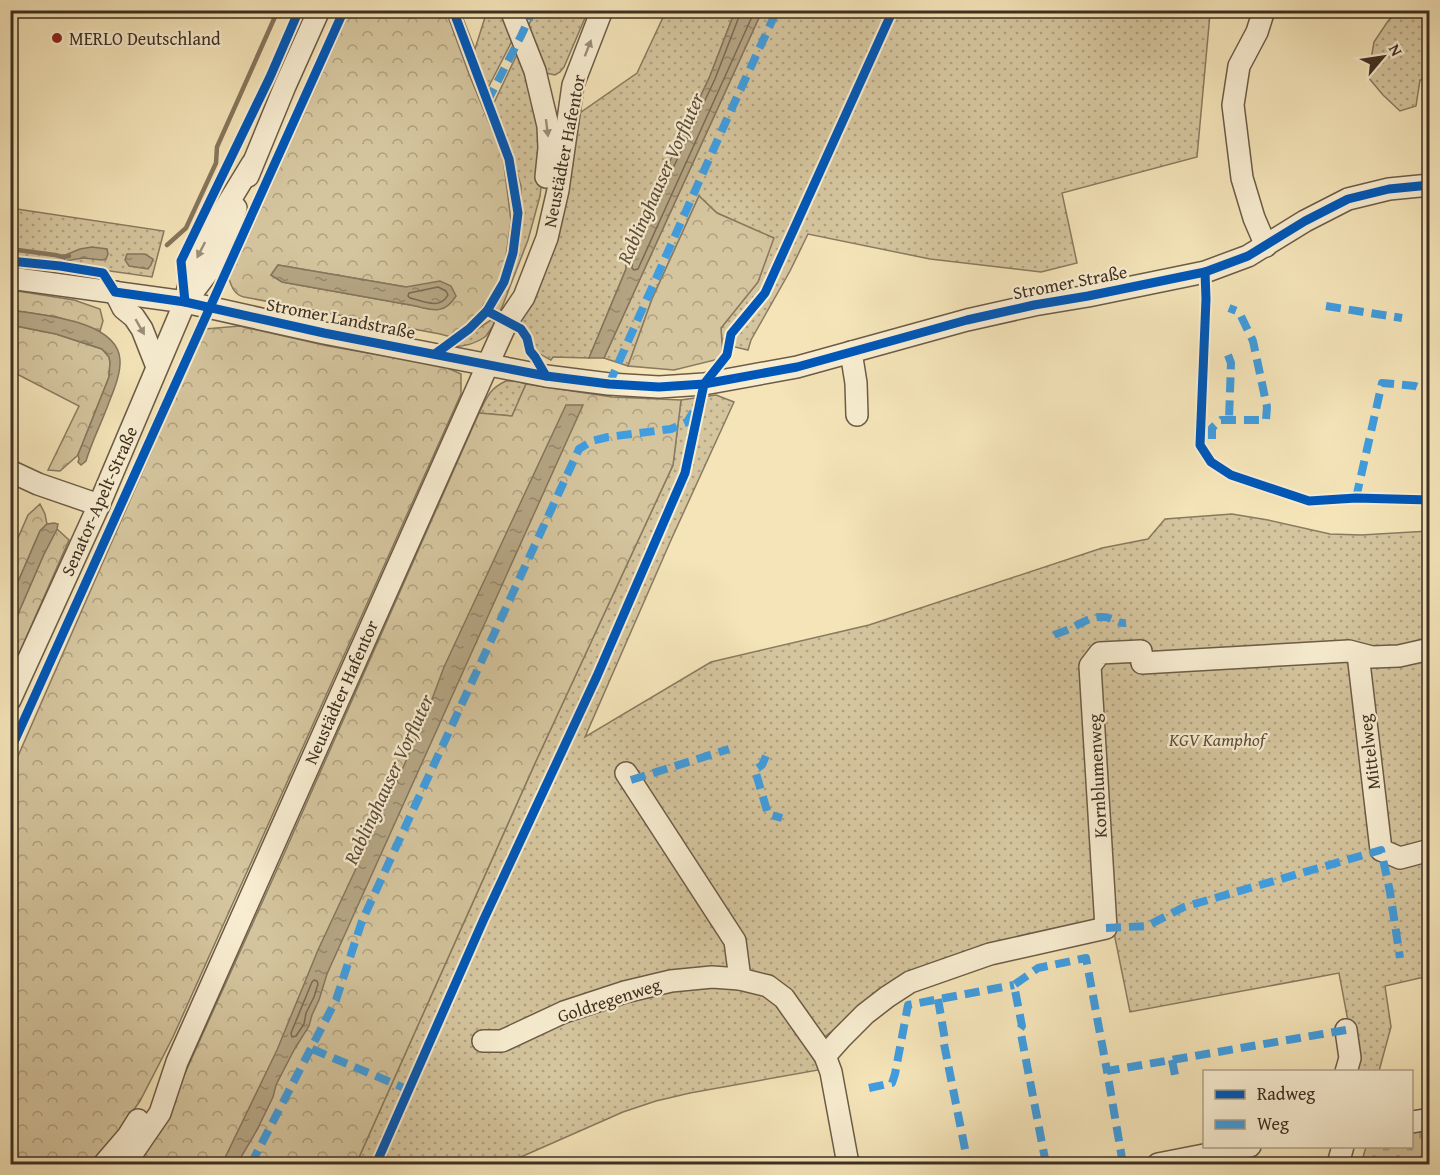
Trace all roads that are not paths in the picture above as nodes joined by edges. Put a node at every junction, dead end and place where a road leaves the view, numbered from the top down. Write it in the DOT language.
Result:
graph roads {
  1 [pos="319,10"];
  2 [pos="602,10"];
  3 [pos="1264,10"];
  4 [pos="514,14"];
  5 [pos="535,71"];
  6 [pos="573,85"];
  7 [pos="1430,185"];
  8 [pos="1266,246"];
  9 [pos="10,278"];
  10 [pos="115,292"];
  11 [pos="185,302"];
  12 [pos="507,322"];
  13 [pos="851,352"];
  14 [pos="488,364"];
  15 [pos="157,367"];
  16 [pos="704,384"];
  17 [pos="857,415"];
  18 [pos="16,474"];
  19 [pos="99,505"];
  20 [pos="1430,649"];
  21 [pos="1358,654"];
  22 [pos="10,700"];
  23 [pos="626,773"];
  24 [pos="1430,850"];
  25 [pos="740,979"];
  26 [pos="1346,1030"];
  27 [pos="483,1041"];
  28 [pos="825,1056"];
  29 [pos="177,1062"];
  30 [pos="1346,1070"];
  31 [pos="1430,1119"];
  32 [pos="1413,1122"];
  33 [pos="1240,1148"];
  34 [pos="1342,1148"];
  35 [pos="104,1164"];
  36 [pos="125,1164"];
  37 [pos="848,1164"];
  38 [pos="1158,1164"];
  39 [pos="1338,1164"];
  1 -- 11 [label="street, Senator-Apelt-Straße"];
  6 -- 2 [label="street, Neustädter Hafentor, one-way"];
  3 -- 8 [label="street"];
  4 -- 5 [label="street, Neustädter Hafentor"];
  5 -- 6 [label="street"];
  5 -- 12 [label="street, Neustädter Hafentor, one-way"];
  6 -- 12 [label="street, Neustädter Hafentor"];
  7 -- 8 [label="street, Stromer Straße"];
  8 -- 13 [label="street, Stromer Straße"];
  9 -- 10 [label="street, Stromer Landstraße"];
  10 -- 11 [label="street, Stromer Landstraße"];
  10 -- 15 [label="street, one-way"];
  11 -- 14 [label="street, Stromer Landstraße"];
  11 -- 15 [label="street, Senator-Apelt-Straße"];
  12 -- 14 [label="street, Neustädter Hafentor"];
  13 -- 16 [label="street, Stromer Straße"];
  13 -- 17 [label="street"];
  14 -- 16 [label="street, Stromer Landstraße"];
  14 -- 29 [label="street, Neustädter Hafentor"];
  15 -- 19 [label="street, Senator-Apelt-Straße"];
  18 -- 19 [label="street"];
  19 -- 22 [label="street, Senator-Apelt-Straße"];
  20 -- 21 [label="street, Kornblumenweg"];
  21 -- 24 [label="street, Mittelweg"];
  21 -- 28 [label="street, Kornblumenweg"];
  23 -- 25 [label="street"];
  25 -- 27 [label="street, Goldregenweg"];
  25 -- 28 [label="street, Goldregenweg"];
  26 -- 30 [label="street"];
  28 -- 37 [label="street, Goldregenweg"];
  29 -- 35 [label="street, Neustädter Hafentor"];
  29 -- 36 [label="street, Neustädter Hafentor"];
  31 -- 32 [label="street"];
  33 -- 38 [label="street"];
  34 -- 39 [label="street"];
}
